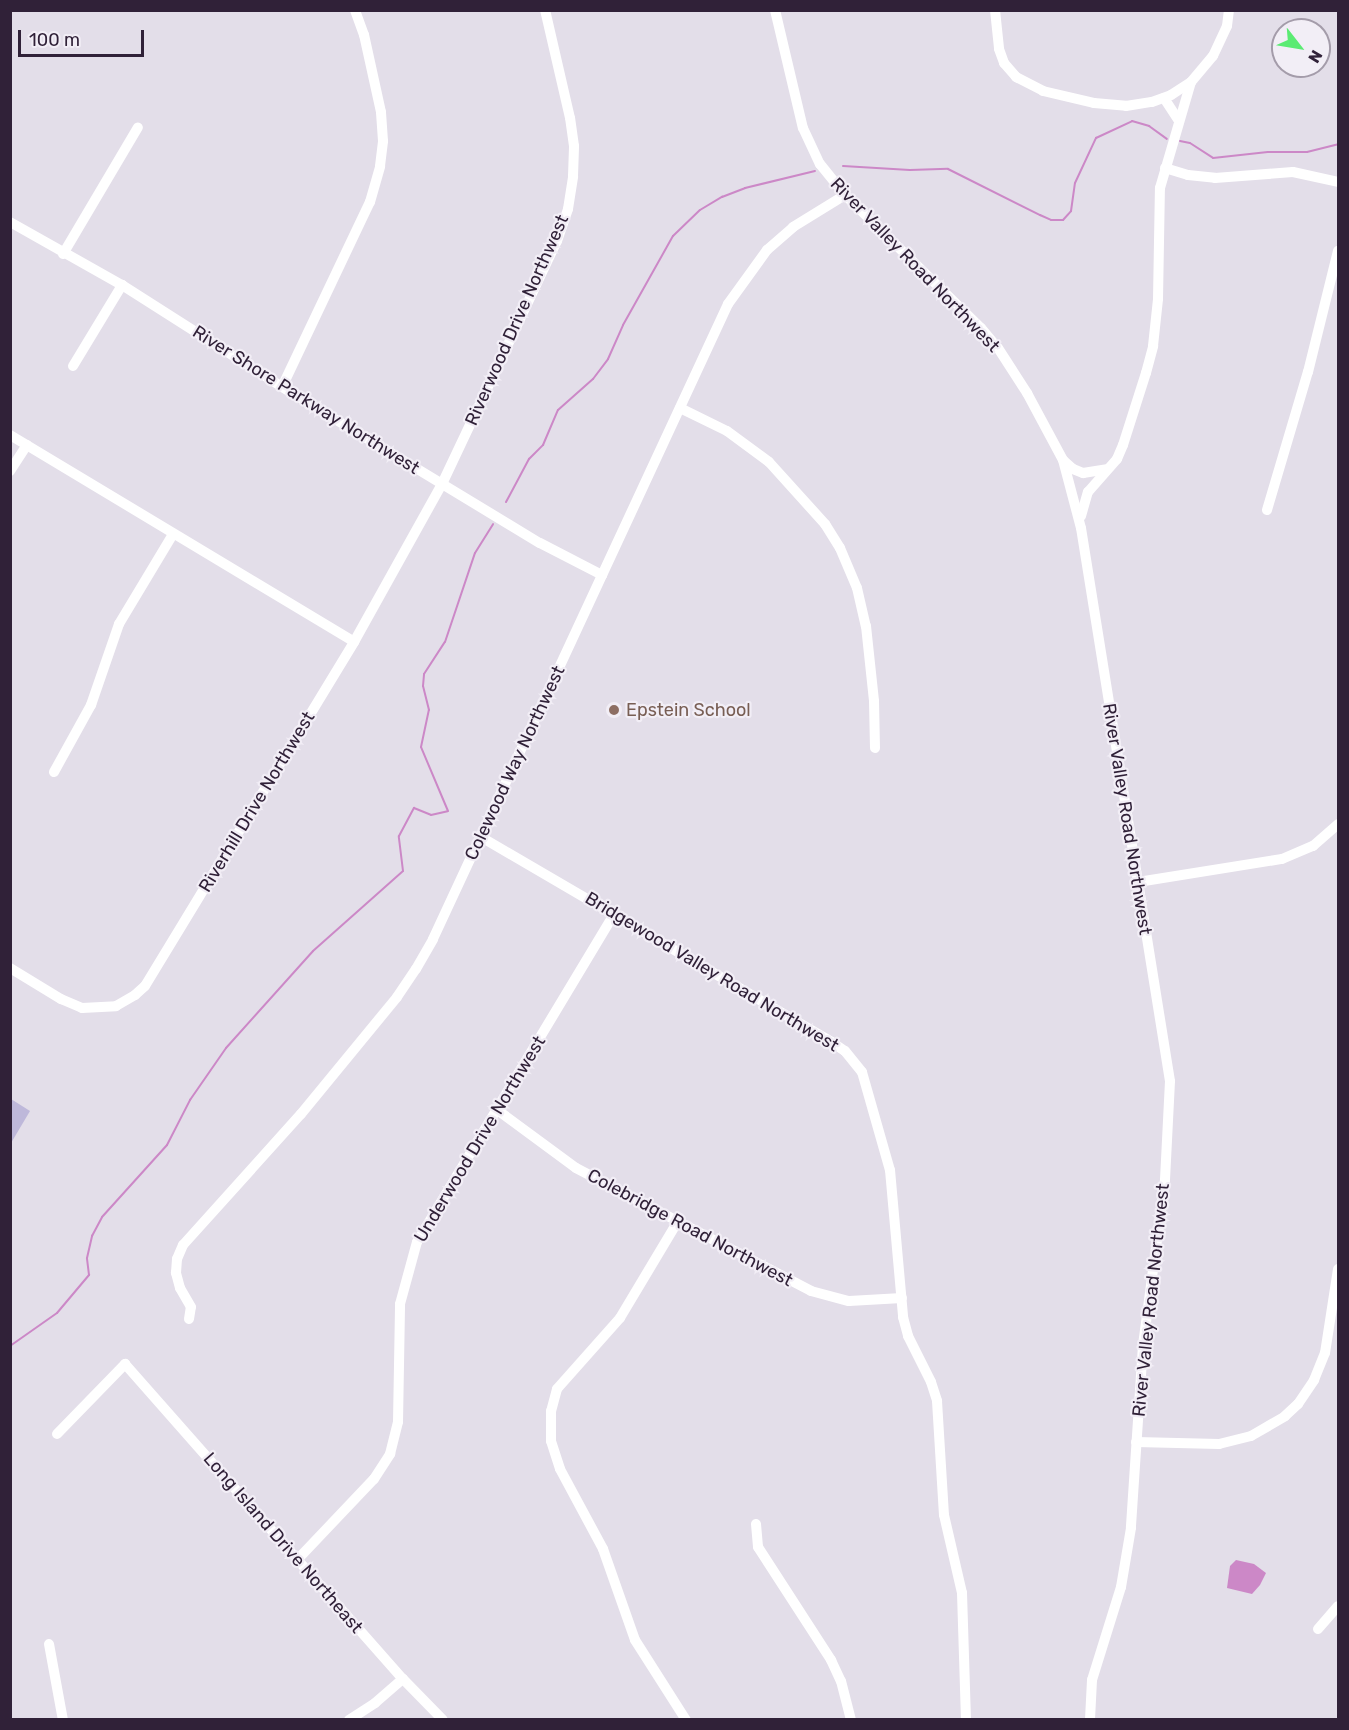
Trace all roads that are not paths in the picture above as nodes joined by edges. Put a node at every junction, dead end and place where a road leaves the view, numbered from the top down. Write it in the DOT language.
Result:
graph roads {
  1 [pos="355,10"];
  2 [pos="545,10"];
  3 [pos="775,10"];
  4 [pos="995,10"];
  5 [pos="1229,10"];
  6 [pos="1191,82"];
  7 [pos="1164,98"];
  8 [pos="1179,121"];
  9 [pos="138,127"];
  10 [pos="1165,168"];
  11 [pos="1338,182"];
  12 [pos="845,195"];
  13 [pos="10,222"];
  14 [pos="1338,251"];
  15 [pos="63,254"];
  16 [pos="122,285"];
  17 [pos="73,366"];
  18 [pos="282,387"];
  19 [pos="681,408"];
  20 [pos="10,435"];
  21 [pos="27,445"];
  22 [pos="1063,460"];
  23 [pos="1107,469"];
  24 [pos="10,471"];
  25 [pos="442,484"];
  26 [pos="1267,510"];
  27 [pos="1080,519"];
  28 [pos="173,534"];
  29 [pos="602,575"];
  30 [pos="354,642"];
  31 [pos="875,748"];
  32 [pos="54,772"];
  33 [pos="1338,826"];
  34 [pos="481,837"];
  35 [pos="1138,882"];
  36 [pos="614,914"];
  37 [pos="10,968"];
  38 [pos="496,1109"];
  39 [pos="678,1221"];
  40 [pos="1338,1269"];
  41 [pos="902,1298"];
  42 [pos="189,1319"];
  43 [pos="57,1434"];
  44 [pos="1136,1442"];
  45 [pos="756,1524"];
  46 [pos="297,1560"];
  47 [pos="1338,1606"];
  48 [pos="1318,1629"];
  49 [pos="49,1644"];
  50 [pos="403,1678"];
  51 [pos="63,1719"];
  52 [pos="349,1719"];
  53 [pos="443,1719"];
  54 [pos="686,1719"];
  55 [pos="851,1719"];
  56 [pos="966,1719"];
  57 [pos="1090,1719"];
  1 -- 18 [label="street"];
  2 -- 25 [label="street, Riverwood Drive Northwest"];
  3 -- 12 [label="street, River Valley Road Northwest"];
  4 -- 7 [label="street"];
  5 -- 6 [label="street"];
  6 -- 7 [label="street"];
  6 -- 8 [label="street"];
  7 -- 8 [label="street"];
  8 -- 10 [label="street"];
  9 -- 15 [label="street"];
  10 -- 11 [label="street"];
  10 -- 23 [label="street"];
  12 -- 19 [label="street, Colewood Way Northwest"];
  12 -- 22 [label="street, River Valley Road Northwest"];
  13 -- 15 [label="street, River Shore Parkway Northwest"];
  14 -- 26 [label="street"];
  15 -- 16 [label="street, River Shore Parkway Northwest"];
  16 -- 17 [label="street"];
  16 -- 18 [label="street, River Shore Parkway Northwest"];
  18 -- 25 [label="street, River Shore Parkway Northwest"];
  19 -- 29 [label="street, Colewood Way Northwest"];
  19 -- 31 [label="street"];
  20 -- 21 [label="street"];
  21 -- 24 [label="street"];
  21 -- 28 [label="street"];
  22 -- 23 [label="street"];
  22 -- 27 [label="street, River Valley Road Northwest"];
  23 -- 27 [label="street"];
  25 -- 29 [label="street, River Shore Parkway Northwest"];
  25 -- 30 [label="street, Riverhill Drive Northwest"];
  27 -- 35 [label="street, River Valley Road Northwest"];
  28 -- 30 [label="street"];
  28 -- 32 [label="street"];
  29 -- 34 [label="street, Colewood Way Northwest"];
  30 -- 37 [label="street, Riverhill Drive Northwest"];
  33 -- 35 [label="street"];
  34 -- 36 [label="street, Bridgewood Valley Road Northwest"];
  34 -- 42 [label="street, Colewood Way Northwest"];
  35 -- 44 [label="street, River Valley Road Northwest"];
  36 -- 38 [label="street, Underwood Drive Northwest"];
  36 -- 41 [label="street, Bridgewood Valley Road Northwest"];
  38 -- 39 [label="street, Colebridge Road Northwest"];
  38 -- 46 [label="street, Underwood Drive Northwest"];
  39 -- 41 [label="street, Colebridge Road Northwest"];
  39 -- 54 [label="street"];
  40 -- 44 [label="street"];
  41 -- 56 [label="street, Bridgewood Valley Road Northwest"];
  43 -- 46 [label="street, Long Island Drive Northeast"];
  44 -- 57 [label="street, River Valley Road Northwest"];
  45 -- 55 [label="street"];
  46 -- 50 [label="street, Long Island Drive Northeast"];
  47 -- 48 [label="street"];
  49 -- 51 [label="street"];
  50 -- 52 [label="street"];
  50 -- 53 [label="street, Long Island Drive Northeast"];
}
